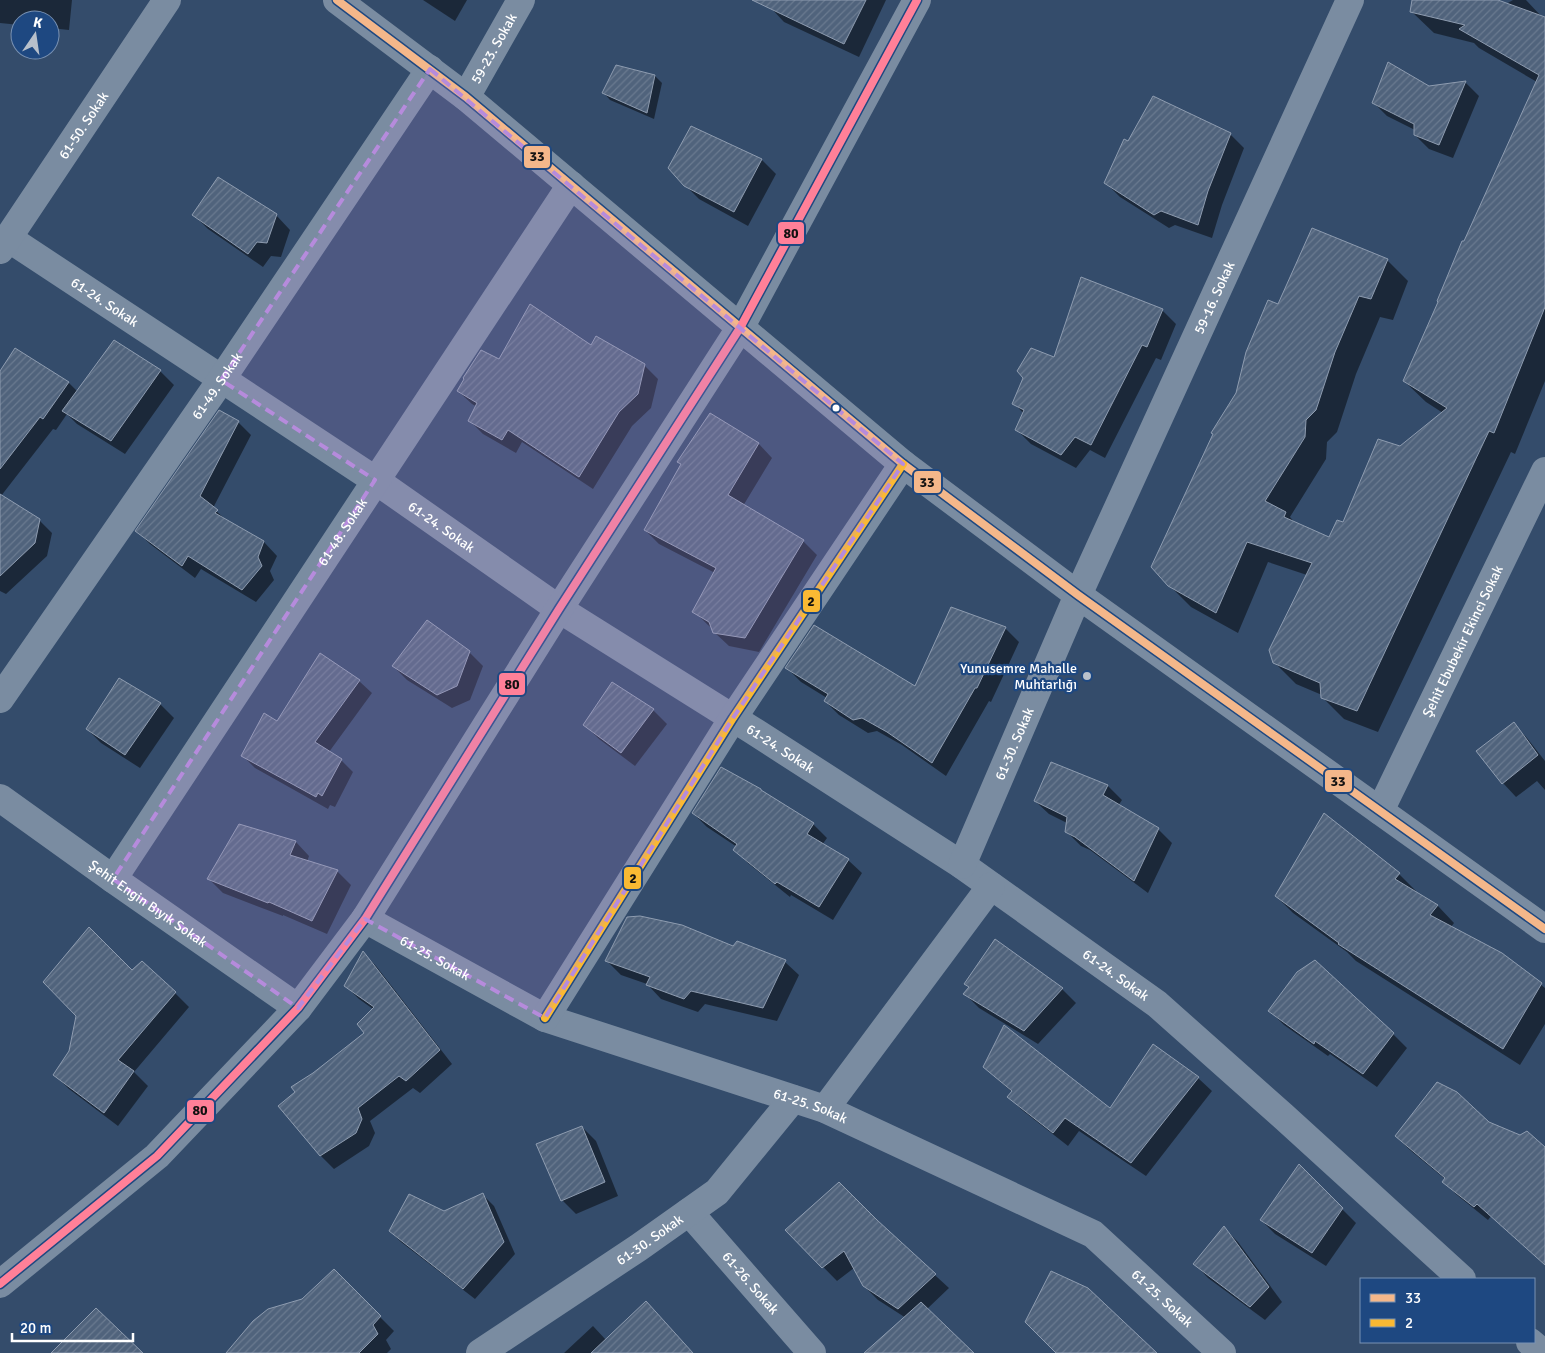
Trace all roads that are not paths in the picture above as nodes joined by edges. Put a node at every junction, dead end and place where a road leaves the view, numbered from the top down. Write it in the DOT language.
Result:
graph roads {
  1 [pos="167,0"];
  2 [pos="337,0"];
  3 [pos="521,0"];
  4 [pos="917,0"];
  5 [pos="1350,0"];
  6 [pos="430,69"];
  7 [pos="466,97"];
  8 [pos="571,185"];
  9 [pos="4,244"];
  10 [pos="740,328"];
  11 [pos="221,380"];
  12 [pos="903,464"];
  13 [pos="1545,471"];
  14 [pos="375,480"];
  15 [pos="1078,595"];
  16 [pos="559,609"];
  17 [pos="0,699"];
  18 [pos="733,718"];
  19 [pos="3,806"];
  20 [pos="1380,811"];
  21 [pos="962,865"];
  22 [pos="113,879"];
  23 [pos="991,886"];
  24 [pos="365,919"];
  25 [pos="1545,928"];
  26 [pos="298,1008"];
  27 [pos="545,1018"];
  28 [pos="793,1099"];
  29 [pos="825,1109"];
  30 [pos="689,1212"];
  31 [pos="1461,1278"];
  32 [pos="0,1284"];
  33 [pos="1531,1343"];
  34 [pos="480,1353"];
  35 [pos="812,1353"];
  36 [pos="1222,1353"];
  37 [pos="1543,1353"];
  1 -- 9 [label="street, 61-50. Sokak"];
  2 -- 6 [label="street"];
  3 -- 7 [label="street, 59-23. Sokak"];
  4 -- 10 [label="street"];
  5 -- 15 [label="street, 59-16. Sokak"];
  6 -- 7 [label="street"];
  6 -- 11 [label="street, 61-49. Sokak"];
  7 -- 8 [label="street"];
  8 -- 10 [label="street"];
  8 -- 14 [label="street, 61-48. Sokak"];
  9 -- 11 [label="street, 61-24. Sokak"];
  10 -- 12 [label="street"];
  10 -- 16 [label="street"];
  11 -- 14 [label="street, 61-24. Sokak"];
  11 -- 17 [label="street, 61-49. Sokak"];
  12 -- 15 [label="street"];
  12 -- 18 [label="street"];
  13 -- 20 [label="street, Şehit Ebubekir Ekinci Sokak"];
  14 -- 16 [label="street, 61-24. Sokak"];
  14 -- 22 [label="street, 61-48. Sokak"];
  15 -- 20 [label="street"];
  15 -- 21 [label="street, 61-30. Sokak"];
  16 -- 18 [label="street, 61-24. Sokak"];
  16 -- 24 [label="street"];
  18 -- 21 [label="street, 61-24. Sokak"];
  18 -- 27 [label="street"];
  19 -- 22 [label="street, Şehit Engin Bıyık Sokak"];
  20 -- 25 [label="street"];
  21 -- 23 [label="street, 61-24. Sokak"];
  22 -- 26 [label="street, Şehit Engin Bıyık Sokak"];
  23 -- 29 [label="street"];
  23 -- 31 [label="street, 61-24. Sokak"];
  24 -- 26 [label="street"];
  24 -- 27 [label="street, 61-25. Sokak"];
  26 -- 32 [label="street"];
  27 -- 28 [label="street, 61-25. Sokak"];
  28 -- 29 [label="street, 61-25. Sokak"];
  28 -- 30 [label="street, 61-30. Sokak"];
  29 -- 36 [label="street, 61-25. Sokak"];
  30 -- 34 [label="street, 61-30. Sokak"];
  30 -- 35 [label="street, 61-26. Sokak"];
  33 -- 37 [label="street"];
}
